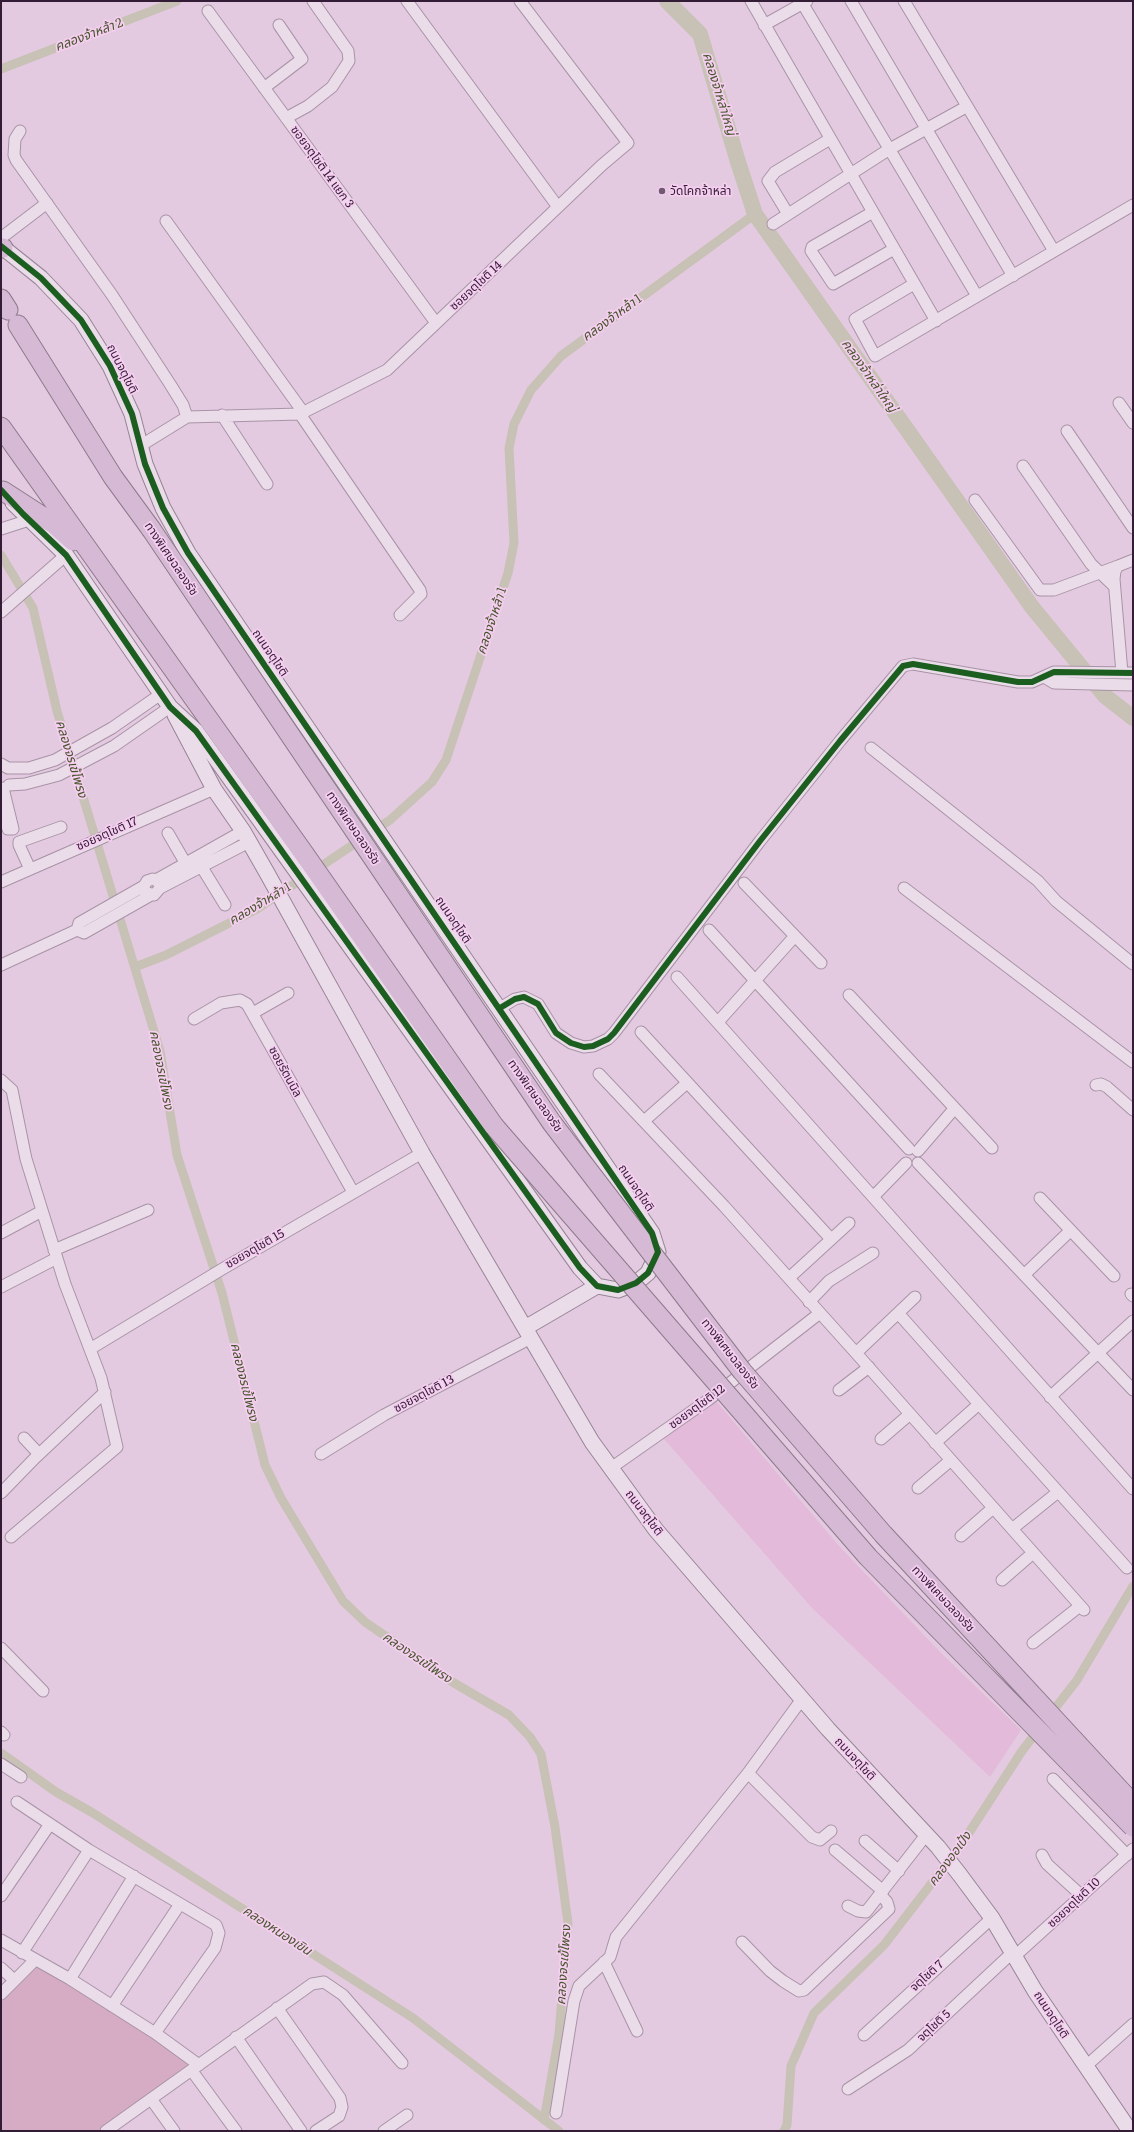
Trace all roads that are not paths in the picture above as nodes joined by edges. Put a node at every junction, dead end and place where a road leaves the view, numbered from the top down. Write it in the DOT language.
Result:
graph roads {
  1 [pos="313,1"];
  2 [pos="407,1"];
  3 [pos="520,1"];
  4 [pos="751,1"];
  5 [pos="851,1"];
  6 [pos="904,1"];
  7 [pos="803,2"];
  8 [pos="208,12"];
  9 [pos="279,25"];
  10 [pos="764,25"];
  11 [pos="264,88"];
  12 [pos="966,107"];
  13 [pos="286,118"];
  14 [pos="925,128"];
  15 [pos="20,131"];
  16 [pos="830,139"];
  17 [pos="888,150"];
  18 [pos="851,174"];
  19 [pos="47,203"];
  20 [pos="1133,205"];
  21 [pos="558,207"];
  22 [pos="873,212"];
  23 [pos="788,214"];
  24 [pos="166,222"];
  25 [pos="773,224"];
  26 [pos="1,245"];
  27 [pos="894,249"];
  28 [pos="1054,251"];
  29 [pos="1014,276"];
  30 [pos="914,284"];
  31 [pos="977,296"];
  32 [pos="9,311"];
  33 [pos="936,320"];
  34 [pos="436,323"];
  35 [pos="1119,403"];
  36 [pos="302,413"];
  37 [pos="222,415"];
  38 [pos="187,417"];
  39 [pos="1133,423"];
  40 [pos="1,426"];
  41 [pos="1067,431"];
  42 [pos="140,446"];
  43 [pos="1023,466"];
  44 [pos="267,484"];
  45 [pos="2,491"];
  46 [pos="976,500"];
  47 [pos="29,520"];
  48 [pos="1133,528"];
  49 [pos="1,529"];
  50 [pos="66,555"];
  51 [pos="1133,560"];
  52 [pos="98,564"];
  53 [pos="1118,566"];
  54 [pos="1100,572"];
  55 [pos="1114,586"];
  56 [pos="5,609"];
  57 [pos="400,616"];
  58 [pos="1128,673"];
  59 [pos="1049,675"];
  60 [pos="1133,686"];
  61 [pos="161,694"];
  62 [pos="172,709"];
  63 [pos="871,748"];
  64 [pos="5,766"];
  65 [pos="4,787"];
  66 [pos="214,788"];
  67 [pos="1,807"];
  68 [pos="61,827"];
  69 [pos="168,833"];
  70 [pos="246,836"];
  71 [pos="199,862"];
  72 [pos="297,862"];
  73 [pos="186,864"];
  74 [pos="30,869"];
  75 [pos="269,879"];
  76 [pos="1,882"];
  77 [pos="744,883"];
  78 [pos="158,884"];
  79 [pos="140,888"];
  80 [pos="904,888"];
  81 [pos="321,892"];
  82 [pos="146,898"];
  83 [pos="225,905"];
  84 [pos="77,930"];
  85 [pos="709,930"];
  86 [pos="795,936"];
  87 [pos="821,963"];
  88 [pos="1133,964"];
  89 [pos="1,965"];
  90 [pos="677,977"];
  91 [pos="756,981"];
  92 [pos="288,993"];
  93 [pos="849,995"];
  94 [pos="500,1008"];
  95 [pos="253,1013"];
  96 [pos="194,1019"];
  97 [pos="718,1022"];
  98 [pos="641,1032"];
  99 [pos="1133,1062"];
  100 [pos="599,1074"];
  101 [pos="1,1080"];
  102 [pos="687,1083"];
  103 [pos="1096,1084"];
  104 [pos="954,1109"];
  105 [pos="1133,1110"];
  106 [pos="644,1121"];
  107 [pos="992,1148"];
  108 [pos="913,1150"];
  109 [pos="422,1153"];
  110 [pos="906,1163"];
  111 [pos="918,1163"];
  112 [pos="353,1192"];
  113 [pos="873,1197"];
  114 [pos="1040,1198"];
  115 [pos="148,1210"];
  116 [pos="42,1211"];
  117 [pos="849,1223"];
  118 [pos="1070,1231"];
  119 [pos="1,1233"];
  120 [pos="831,1239"];
  121 [pos="873,1253"];
  122 [pos="55,1254"];
  123 [pos="1024,1275"];
  124 [pos="1114,1276"];
  125 [pos="789,1278"];
  126 [pos="597,1286"];
  127 [pos="1,1287"];
  128 [pos="915,1297"];
  129 [pos="809,1302"];
  130 [pos="820,1313"];
  131 [pos="898,1313"];
  132 [pos="1133,1321"];
  133 [pos="528,1333"];
  134 [pos="90,1349"];
  135 [pos="856,1353"];
  136 [pos="1098,1353"];
  137 [pos="869,1367"];
  138 [pos="838,1390"];
  139 [pos="1133,1390"];
  140 [pos="105,1392"];
  141 [pos="1050,1397"];
  142 [pos="979,1404"];
  143 [pos="910,1414"];
  144 [pos="24,1438"];
  145 [pos="881,1439"];
  146 [pos="935,1443"];
  147 [pos="39,1454"];
  148 [pos="321,1454"];
  149 [pos="951,1460"];
  150 [pos="611,1468"];
  151 [pos="918,1488"];
  152 [pos="1133,1489"];
  153 [pos="2,1490"];
  154 [pos="1058,1492"];
  155 [pos="993,1508"];
  156 [pos="1012,1529"];
  157 [pos="961,1536"];
  158 [pos="11,1537"];
  159 [pos="1033,1553"];
  160 [pos="1127,1568"];
  161 [pos="1002,1580"];
  162 [pos="1033,1642"];
  163 [pos="1,1648"];
  164 [pos="43,1691"];
  165 [pos="802,1699"];
  166 [pos="1,1764"];
  167 [pos="748,1773"];
  168 [pos="20,1776"];
  169 [pos="1053,1779"];
  170 [pos="18,1802"];
  171 [pos="1133,1804"];
  172 [pos="50,1824"];
  173 [pos="1133,1827"];
  174 [pos="831,1831"];
  175 [pos="926,1835"];
  176 [pos="865,1841"];
  177 [pos="89,1850"];
  178 [pos="835,1850"];
  179 [pos="1130,1852"];
  180 [pos="1042,1855"];
  181 [pos="899,1871"];
  182 [pos="134,1876"];
  183 [pos="881,1892"];
  184 [pos="1,1896"];
  185 [pos="1082,1896"];
  186 [pos="180,1904"];
  187 [pos="848,1906"];
  188 [pos="992,1918"];
  189 [pos="1,1940"];
  190 [pos="742,1942"];
  191 [pos="22,1953"];
  192 [pos="1014,1954"];
  193 [pos="35,1960"];
  194 [pos="604,1962"];
  195 [pos="1,1968"];
  196 [pos="70,1979"];
  197 [pos="14,1980"];
  198 [pos="1,1994"];
  199 [pos="112,2006"];
  200 [pos="277,2008"];
  201 [pos="1133,2024"];
  202 [pos="637,2031"];
  203 [pos="155,2033"];
  204 [pos="864,2035"];
  205 [pos="236,2037"];
  206 [pos="402,2063"];
  207 [pos="1085,2067"];
  208 [pos="195,2068"];
  209 [pos="848,2089"];
  210 [pos="151,2099"];
  211 [pos="556,2113"];
  212 [pos="407,2115"];
  213 [pos="110,2130"];
  214 [pos="174,2131"];
  215 [pos="236,2131"];
  216 [pos="301,2131"];
  217 [pos="316,2131"];
  218 [pos="384,2131"];
  219 [pos="1130,2131"];
  1 -- 13 [label="street"];
  2 -- 21 [label="street"];
  3 -- 21 [label="street, ซอยจตุโชติ 14"];
  4 -- 10 [label="street"];
  5 -- 14 [label="street"];
  6 -- 12 [label="street"];
  7 -- 10 [label="street"];
  7 -- 17 [label="street"];
  8 -- 11 [label="street, ซอยจตุโชติ 14 แยก 3"];
  9 -- 11 [label="street"];
  10 -- 16 [label="street"];
  11 -- 13 [label="street, ซอยจตุโชติ 14 แยก 3"];
  12 -- 14 [label="street"];
  12 -- 28 [label="street"];
  13 -- 34 [label="street, ซอยจตุโชติ 14 แยก 3"];
  14 -- 17 [label="street"];
  14 -- 29 [label="street"];
  15 -- 19 [label="street"];
  16 -- 18 [label="street"];
  16 -- 23 [label="street"];
  17 -- 18 [label="street"];
  17 -- 31 [label="street"];
  18 -- 22 [label="street"];
  18 -- 23 [label="street"];
  19 -- 26 [label="street"];
  19 -- 38 [label="street"];
  20 -- 28 [label="street"];
  21 -- 34 [label="street, ซอยจตุโชติ 14"];
  22 -- 27 [label="street"];
  22 -- 27 [label="street"];
  23 -- 25 [label="street"];
  24 -- 36 [label="street"];
  26 -- 42 [label="street, ถนนจตุโชติ"];
  27 -- 30 [label="street"];
  28 -- 29 [label="street"];
  29 -- 31 [label="street"];
  30 -- 33 [label="street"];
  30 -- 33 [label="street"];
  31 -- 33 [label="street"];
  32 -- 171 [label="highway, ทางพิเศษฉลองรัช, bridge"];
  34 -- 36 [label="street, ซอยจตุโชติ 14"];
  35 -- 39 [label="street"];
  36 -- 37 [label="street, ซอยจตุโชติ 14"];
  36 -- 57 [label="street"];
  37 -- 38 [label="street, ซอยจตุโชติ 14"];
  37 -- 44 [label="street"];
  38 -- 42 [label="street, ซอยจตุโชติ 14"];
  40 -- 52 [label="highway, ทางพิเศษฉลองรัช"];
  41 -- 48 [label="street"];
  42 -- 94 [label="street, ถนนจตุโชติ"];
  43 -- 54 [label="street"];
  45 -- 47 [label="street, ถนนจตุโชติ"];
  45 -- 52 [label="highway"];
  46 -- 54 [label="street"];
  47 -- 49 [label="street"];
  47 -- 50 [label="street, ถนนจตุโชติ"];
  50 -- 56 [label="street"];
  50 -- 61 [label="street, ถนนจตุโชติ"];
  51 -- 53 [label="street"];
  52 -- 72 [label="highway, ทางพิเศษฉลองรัช"];
  53 -- 54 [label="street"];
  53 -- 55 [label="street"];
  54 -- 55 [label="street"];
  55 -- 58 [label="street"];
  58 -- 59 [label="street"];
  59 -- 60 [label="street"];
  59 -- 94 [label="street"];
  61 -- 62 [label="street, ถนนจตุโชติ"];
  61 -- 64 [label="street"];
  62 -- 65 [label="street"];
  62 -- 66 [label="street, ถนนจตุโชติ"];
  62 -- 72 [label="street, ถนนจตุโชติ"];
  63 -- 88 [label="street"];
  64 -- 65 [label="street"];
  65 -- 67 [label="street"];
  66 -- 70 [label="street, ถนนจตุโชติ"];
  66 -- 74 [label="street, ซอยจตุโชติ 17"];
  68 -- 74 [label="street"];
  69 -- 73 [label="street"];
  70 -- 71 [label="street"];
  70 -- 75 [label="street, ถนนจตุโชติ"];
  71 -- 73 [label="street"];
  71 -- 78 [label="street"];
  71 -- 83 [label="street"];
  72 -- 75 [label="street"];
  72 -- 81 [label="highway, ทางพิเศษฉลองรัช"];
  73 -- 78 [label="street"];
  74 -- 76 [label="street, ซอยจตุโชติ 17"];
  75 -- 109 [label="street, ถนนจตุโชติ"];
  77 -- 86 [label="street"];
  78 -- 79 [label="street"];
  78 -- 82 [label="street"];
  79 -- 82 [label="street"];
  79 -- 84 [label="street"];
  80 -- 99 [label="street"];
  81 -- 126 [label="street"];
  81 -- 173 [label="highway, ทางพิเศษฉลองรัช, bridge"];
  82 -- 84 [label="street"];
  84 -- 89 [label="street"];
  85 -- 91 [label="street"];
  86 -- 87 [label="street"];
  86 -- 91 [label="street"];
  90 -- 97 [label="street"];
  91 -- 97 [label="street"];
  91 -- 108 [label="street"];
  92 -- 95 [label="street"];
  93 -- 104 [label="street"];
  94 -- 126 [label="street, ถนนจตุโชติ"];
  95 -- 96 [label="street, ซอยรัตนนิล"];
  95 -- 112 [label="street, ซอยรัตนนิล"];
  97 -- 113 [label="street"];
  98 -- 102 [label="street"];
  100 -- 106 [label="street"];
  101 -- 116 [label="street"];
  102 -- 106 [label="street"];
  102 -- 120 [label="street"];
  103 -- 105 [label="street"];
  104 -- 107 [label="street"];
  104 -- 108 [label="street"];
  106 -- 125 [label="street"];
  108 -- 110 [label="street"];
  108 -- 111 [label="street"];
  109 -- 112 [label="street, ซอยจตุโชติ 15"];
  109 -- 133 [label="street, ถนนจตุโชติ"];
  110 -- 111 [label="street"];
  110 -- 113 [label="street"];
  111 -- 123 [label="street"];
  112 -- 134 [label="street, ซอยจตุโชติ 15"];
  113 -- 141 [label="street"];
  114 -- 118 [label="street"];
  115 -- 122 [label="street"];
  116 -- 119 [label="street"];
  116 -- 122 [label="street"];
  117 -- 120 [label="street"];
  118 -- 123 [label="street"];
  118 -- 124 [label="street"];
  120 -- 125 [label="street"];
  121 -- 129 [label="street"];
  122 -- 127 [label="street"];
  122 -- 134 [label="street"];
  123 -- 136 [label="street"];
  125 -- 129 [label="street"];
  126 -- 133 [label="street"];
  128 -- 131 [label="street"];
  129 -- 130 [label="street"];
  130 -- 135 [label="street"];
  130 -- 150 [label="street, ซอยจตุโชติ 12"];
  131 -- 135 [label="street"];
  131 -- 142 [label="street"];
  132 -- 136 [label="street"];
  133 -- 148 [label="street, ซอยจตุโชติ 13"];
  133 -- 150 [label="street, ถนนจตุโชติ"];
  134 -- 140 [label="street"];
  135 -- 137 [label="street"];
  136 -- 139 [label="street"];
  136 -- 141 [label="street"];
  137 -- 138 [label="street"];
  137 -- 143 [label="street"];
  140 -- 147 [label="street"];
  140 -- 158 [label="street"];
  141 -- 152 [label="street"];
  142 -- 146 [label="street"];
  142 -- 154 [label="street"];
  143 -- 145 [label="street"];
  143 -- 146 [label="street"];
  144 -- 147 [label="street"];
  146 -- 149 [label="street"];
  147 -- 153 [label="street"];
  149 -- 151 [label="street"];
  149 -- 155 [label="street"];
  150 -- 165 [label="street, ถนนจตุโชติ"];
  154 -- 156 [label="street"];
  154 -- 160 [label="street"];
  155 -- 156 [label="street"];
  155 -- 157 [label="street"];
  156 -- 159 [label="street"];
  159 -- 161 [label="street"];
  159 -- 162 [label="street"];
  163 -- 164 [label="street"];
  165 -- 167 [label="street"];
  165 -- 175 [label="street, ถนนจตุโชติ"];
  166 -- 168 [label="street"];
  167 -- 174 [label="street"];
  167 -- 194 [label="street"];
  169 -- 179 [label="street"];
  170 -- 172 [label="street"];
  172 -- 177 [label="street"];
  172 -- 184 [label="street"];
  175 -- 181 [label="street"];
  175 -- 188 [label="street, ถนนจตุโชติ"];
  176 -- 181 [label="street"];
  177 -- 182 [label="street"];
  177 -- 191 [label="street"];
  178 -- 183 [label="street"];
  179 -- 185 [label="street, ซอยจตุโชติ 10"];
  180 -- 185 [label="street"];
  181 -- 183 [label="street"];
  182 -- 186 [label="street"];
  182 -- 196 [label="street"];
  183 -- 187 [label="street"];
  183 -- 190 [label="street"];
  185 -- 192 [label="street, ซอยจตุโชติ 10"];
  186 -- 199 [label="street"];
  186 -- 203 [label="street"];
  188 -- 192 [label="street, ถนนจตุโชติ"];
  188 -- 204 [label="street, จตุโชติ 7"];
  189 -- 191 [label="street"];
  191 -- 193 [label="street"];
  192 -- 207 [label="street, ถนนจตุโชติ"];
  192 -- 209 [label="street, จตุโชติ 5"];
  193 -- 196 [label="street"];
  193 -- 197 [label="street"];
  194 -- 202 [label="street"];
  194 -- 211 [label="street"];
  195 -- 197 [label="street"];
  196 -- 199 [label="street"];
  197 -- 198 [label="street"];
  199 -- 203 [label="street"];
  200 -- 205 [label="street"];
  200 -- 206 [label="street"];
  200 -- 217 [label="street"];
  201 -- 207 [label="street"];
  203 -- 208 [label="street"];
  205 -- 208 [label="street"];
  205 -- 216 [label="street"];
  207 -- 219 [label="street, ถนนจตุโชติ"];
  208 -- 210 [label="street"];
  208 -- 215 [label="street"];
  210 -- 213 [label="street"];
  210 -- 214 [label="street"];
  212 -- 218 [label="street"];
}
